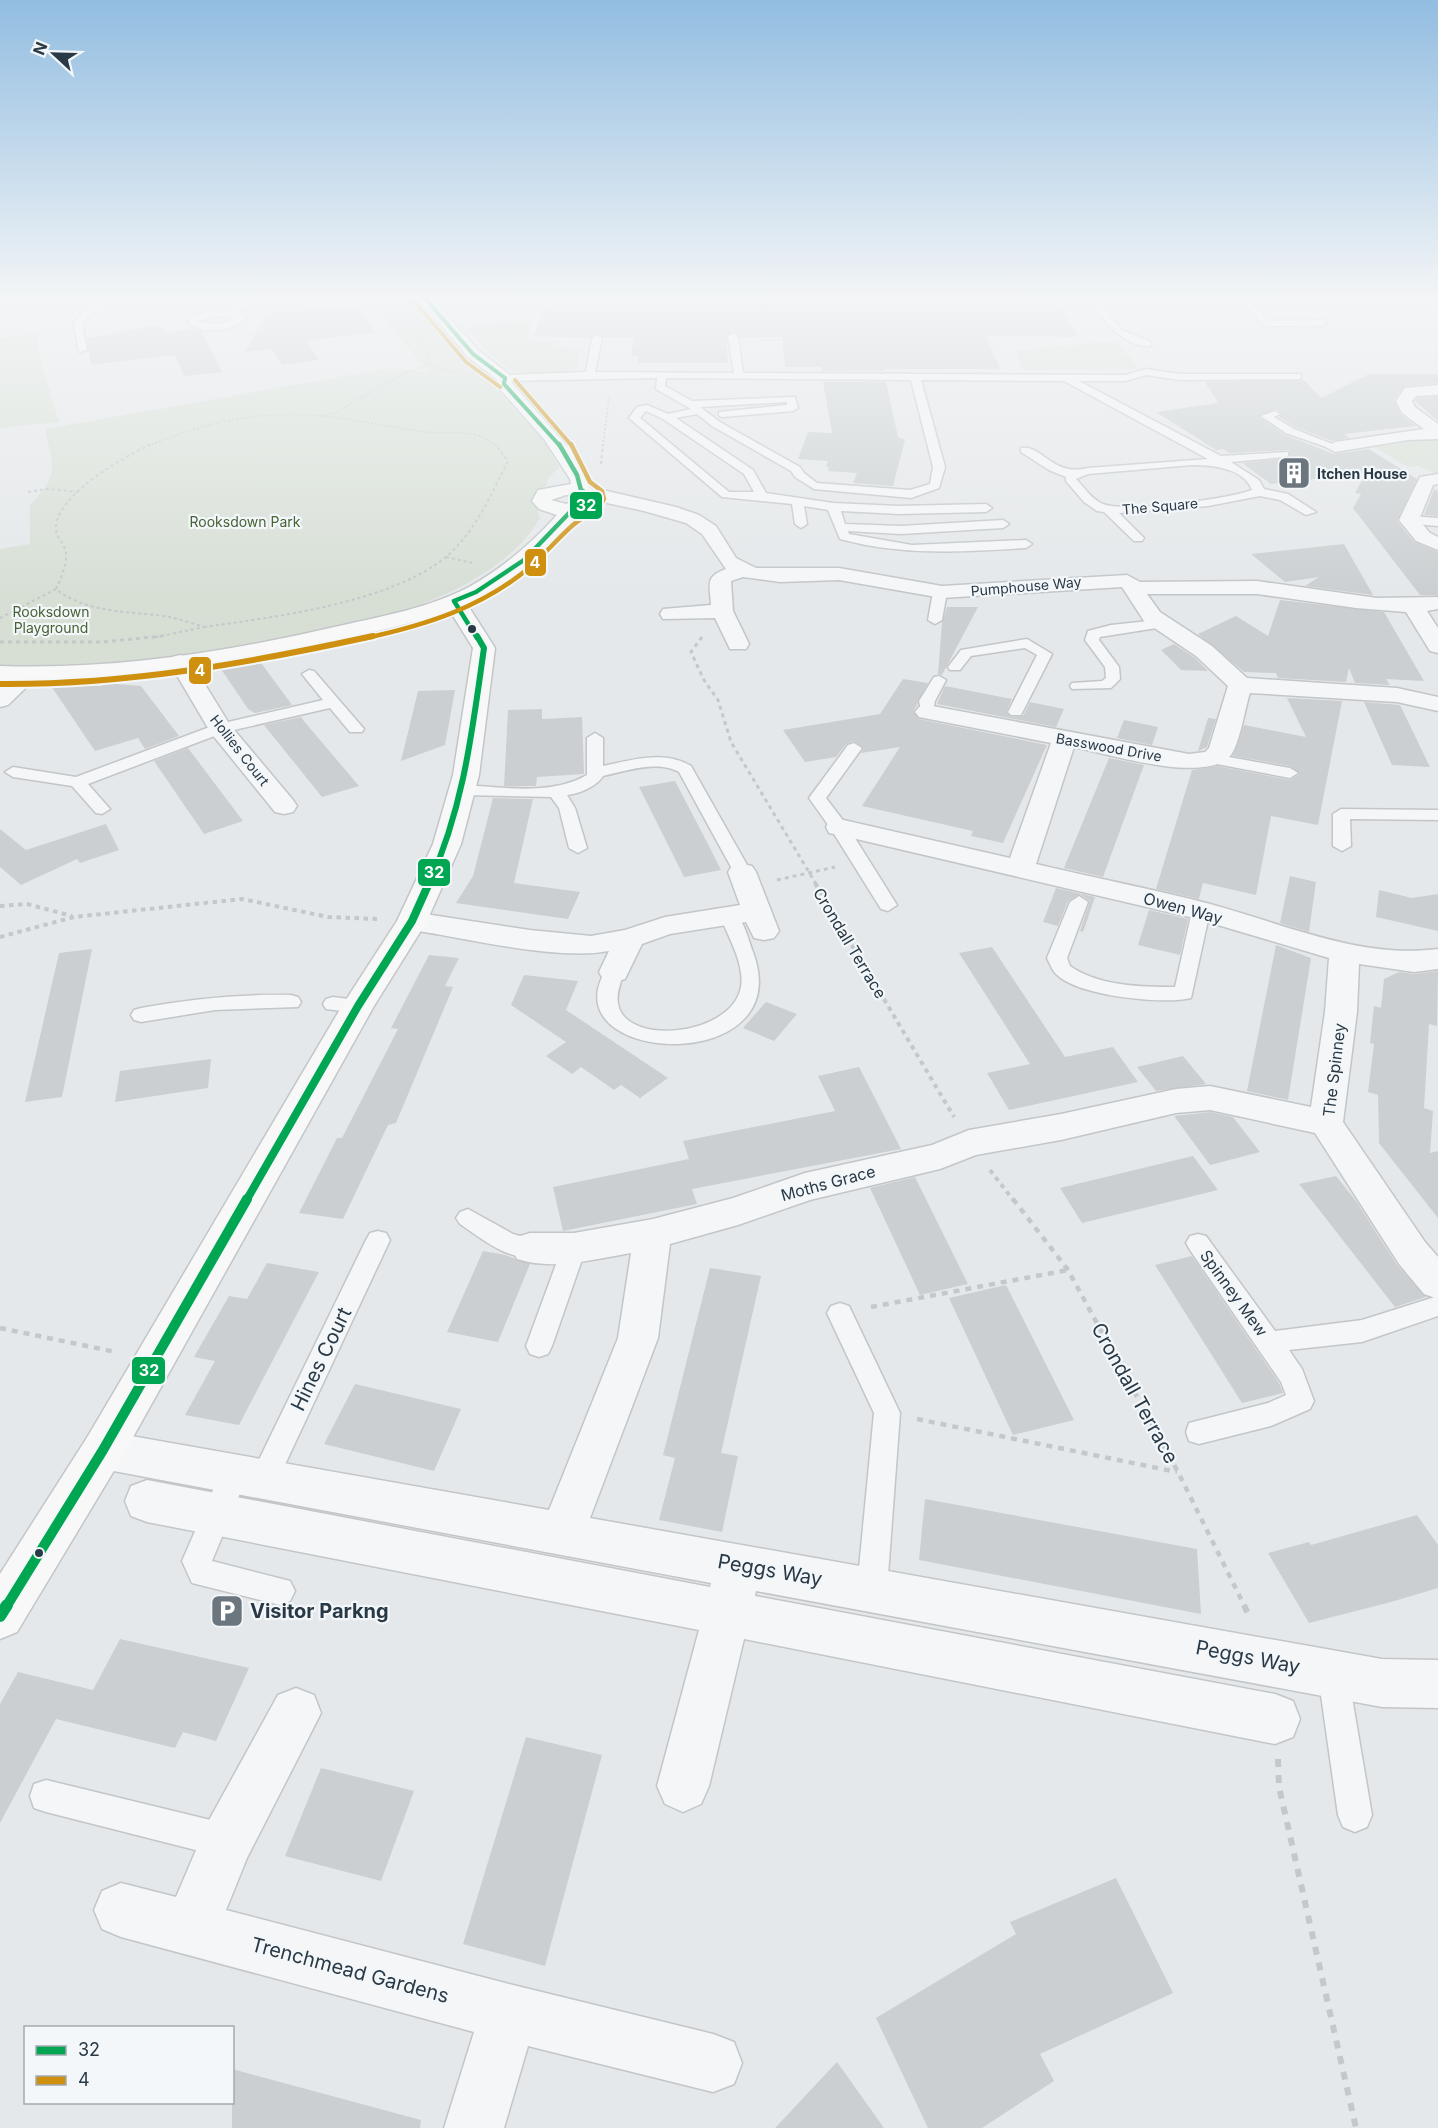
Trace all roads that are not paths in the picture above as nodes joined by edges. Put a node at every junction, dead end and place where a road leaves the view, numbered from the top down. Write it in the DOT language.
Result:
graph roads {
  1 [pos="515,395"];
  2 [pos="674,395"];
  3 [pos="920,395"];
  4 [pos="1098,395"];
  5 [pos="1408,395"];
  6 [pos="695,408"];
  7 [pos="1275,414"];
  8 [pos="667,417"];
  9 [pos="719,419"];
  10 [pos="1438,433"];
  11 [pos="1335,447"];
  12 [pos="1025,450"];
  13 [pos="1284,454"];
  14 [pos="1218,460"];
  15 [pos="1072,476"];
  16 [pos="1438,480"];
  17 [pos="1259,492"];
  18 [pos="762,496"];
  19 [pos="575,500"];
  20 [pos="797,501"];
  21 [pos="833,507"];
  22 [pos="986,508"];
  23 [pos="1109,510"];
  24 [pos="1310,512"];
  25 [pos="1409,520"];
  26 [pos="1438,522"];
  27 [pos="801,524"];
  28 [pos="1003,524"];
  29 [pos="841,527"];
  30 [pos="1138,538"];
  31 [pos="1026,544"];
  32 [pos="1438,544"];
  33 [pos="743,570"];
  34 [pos="1134,588"];
  35 [pos="940,592"];
  36 [pos="454,601"];
  37 [pos="1438,603"];
  38 [pos="1413,606"];
  39 [pos="722,611"];
  40 [pos="670,614"];
  41 [pos="935,620"];
  42 [pos="1158,624"];
  43 [pos="738,644"];
  44 [pos="1438,646"];
  45 [pos="180,662"];
  46 [pos="955,667"];
  47 [pos="0,673"];
  48 [pos="309,674"];
  49 [pos="27,675"];
  50 [pos="939,680"];
  51 [pos="1240,685"];
  52 [pos="1077,686"];
  53 [pos="0,700"];
  54 [pos="334,702"];
  55 [pos="1438,704"];
  56 [pos="927,712"];
  57 [pos="1016,712"];
  58 [pos="220,728"];
  59 [pos="357,729"];
  60 [pos="595,738"];
  61 [pos="1064,740"];
  62 [pos="854,748"];
  63 [pos="1212,759"];
  64 [pos="13,772"];
  65 [pos="595,773"];
  66 [pos="1290,773"];
  67 [pos="77,782"];
  68 [pos="462,790"];
  69 [pos="556,792"];
  70 [pos="284,806"];
  71 [pos="102,809"];
  72 [pos="1438,815"];
  73 [pos="839,826"];
  74 [pos="1342,846"];
  75 [pos="578,848"];
  76 [pos="1021,868"];
  77 [pos="1079,902"];
  78 [pos="748,904"];
  79 [pos="888,905"];
  80 [pos="1201,911"];
  81 [pos="412,921"];
  82 [pos="630,938"];
  83 [pos="1344,953"];
  84 [pos="1438,959"];
  85 [pos="614,972"];
  86 [pos="291,1002"];
  87 [pos="141,1015"];
  88 [pos="1326,1123"];
  89 [pos="468,1218"];
  90 [pos="653,1234"];
  91 [pos="378,1240"];
  92 [pos="1198,1243"];
  93 [pos="530,1248"];
  94 [pos="574,1248"];
  95 [pos="1436,1285"];
  96 [pos="840,1313"];
  97 [pos="1270,1342"];
  98 [pos="539,1346"];
  99 [pos="1199,1432"];
  100 [pos="103,1450"];
  101 [pos="249,1476"];
  102 [pos="147,1501"];
  103 [pos="216,1514"];
  104 [pos="562,1533"];
  105 [pos="739,1565"];
  106 [pos="872,1589"];
  107 [pos="280,1592"];
  108 [pos="727,1613"];
  109 [pos="0,1616"];
  110 [pos="1333,1674"];
  111 [pos="1438,1684"];
  112 [pos="296,1713"];
  113 [pos="1275,1719"];
  114 [pos="683,1786"];
  115 [pos="46,1796"];
  116 [pos="1355,1815"];
  117 [pos="227,1841"];
  118 [pos="121,1910"];
  119 [pos="191,1928"];
  120 [pos="509,2013"];
  121 [pos="713,2063"];
  122 [pos="474,2128"];
  1 -- 19 [label="street"];
  2 -- 6 [label="lane"];
  3 -- 9 [label="lane"];
  4 -- 14 [label="lane"];
  5 -- 10 [label="street"];
  6 -- 8 [label="lane"];
  6 -- 9 [label="lane"];
  6 -- 9 [label="lane"];
  7 -- 11 [label="lane"];
  8 -- 18 [label="lane"];
  8 -- 18 [label="lane"];
  10 -- 11 [label="street"];
  12 -- 15 [label="lane"];
  13 -- 14 [label="lane"];
  14 -- 15 [label="lane"];
  14 -- 17 [label="lane"];
  15 -- 23 [label="lane, The Square"];
  16 -- 25 [label="street"];
  17 -- 23 [label="lane, The Square"];
  17 -- 24 [label="lane"];
  18 -- 20 [label="lane"];
  19 -- 33 [label="street"];
  19 -- 36 [label="street"];
  20 -- 21 [label="lane"];
  20 -- 27 [label="lane"];
  21 -- 22 [label="lane"];
  21 -- 29 [label="lane"];
  23 -- 30 [label="lane"];
  25 -- 26 [label="lane"];
  25 -- 32 [label="street"];
  28 -- 29 [label="lane"];
  29 -- 31 [label="lane"];
  33 -- 35 [label="street, Pumphouse Way"];
  33 -- 39 [label="street"];
  34 -- 35 [label="street, Pumphouse Way"];
  34 -- 38 [label="street, Pumphouse Way"];
  34 -- 42 [label="street"];
  35 -- 41 [label="lane"];
  36 -- 45 [label="street"];
  36 -- 68 [label="street"];
  37 -- 38 [label="street, Pumphouse Way"];
  38 -- 44 [label="street"];
  39 -- 40 [label="street"];
  39 -- 43 [label="street"];
  42 -- 51 [label="street"];
  42 -- 52 [label="lane"];
  45 -- 49 [label="street"];
  45 -- 58 [label="street, Hollies Court"];
  46 -- 57 [label="lane"];
  47 -- 49 [label="street"];
  48 -- 54 [label="lane"];
  49 -- 53 [label="street"];
  50 -- 56 [label="lane"];
  51 -- 55 [label="street"];
  51 -- 63 [label="street"];
  54 -- 58 [label="lane"];
  54 -- 59 [label="lane"];
  56 -- 61 [label="street, Basswood Drive"];
  58 -- 67 [label="lane"];
  58 -- 70 [label="street, Hollies Court"];
  60 -- 65 [label="lane"];
  61 -- 63 [label="street, Basswood Drive"];
  61 -- 76 [label="street"];
  62 -- 73 [label="lane"];
  63 -- 66 [label="lane"];
  64 -- 67 [label="lane"];
  65 -- 69 [label="lane"];
  65 -- 78 [label="lane"];
  67 -- 71 [label="lane"];
  68 -- 69 [label="lane"];
  68 -- 81 [label="street"];
  69 -- 75 [label="lane"];
  72 -- 74 [label="lane"];
  73 -- 76 [label="street, Owen Way"];
  73 -- 79 [label="lane"];
  76 -- 80 [label="street, Owen Way"];
  77 -- 80 [label="lane"];
  78 -- 82 [label="street"];
  78 -- 85 [label="lane"];
  80 -- 83 [label="street, Owen Way"];
  81 -- 82 [label="street"];
  81 -- 100 [label="street"];
  82 -- 85 [label="street"];
  83 -- 84 [label="street"];
  83 -- 88 [label="street, The Spinney"];
  86 -- 87 [label="lane"];
  88 -- 90 [label="street, Moths Grace"];
  88 -- 95 [label="street, The Spinney"];
  89 -- 93 [label="lane"];
  90 -- 94 [label="street, Moths Grace"];
  90 -- 104 [label="street"];
  91 -- 101 [label="lane, Hines Court"];
  92 -- 97 [label="lane, Spinney Mew"];
  93 -- 94 [label="street, Moths Grace"];
  94 -- 98 [label="lane"];
  95 -- 97 [label="lane, Spinney Mew"];
  96 -- 106 [label="lane"];
  97 -- 99 [label="lane, Spinney Mew"];
  100 -- 101 [label="street, Peggs Way"];
  100 -- 109 [label="street"];
  101 -- 103 [label="lane, Hines Court"];
  101 -- 104 [label="street, Peggs Way"];
  102 -- 103 [label="street"];
  103 -- 107 [label="lane, Hines Court"];
  103 -- 108 [label="street"];
  104 -- 105 [label="street, Peggs Way"];
  105 -- 106 [label="street, Peggs Way"];
  105 -- 108 [label="street"];
  106 -- 110 [label="street, Peggs Way"];
  108 -- 113 [label="street"];
  108 -- 114 [label="street"];
  110 -- 111 [label="street, Peggs Way"];
  110 -- 116 [label="lane"];
  112 -- 117 [label="street"];
  115 -- 117 [label="lane"];
  117 -- 119 [label="street"];
  118 -- 119 [label="street, Trenchmead Gardens"];
  119 -- 120 [label="street, Trenchmead Gardens"];
  120 -- 121 [label="street, Trenchmead Gardens"];
  120 -- 122 [label="street"];
}
